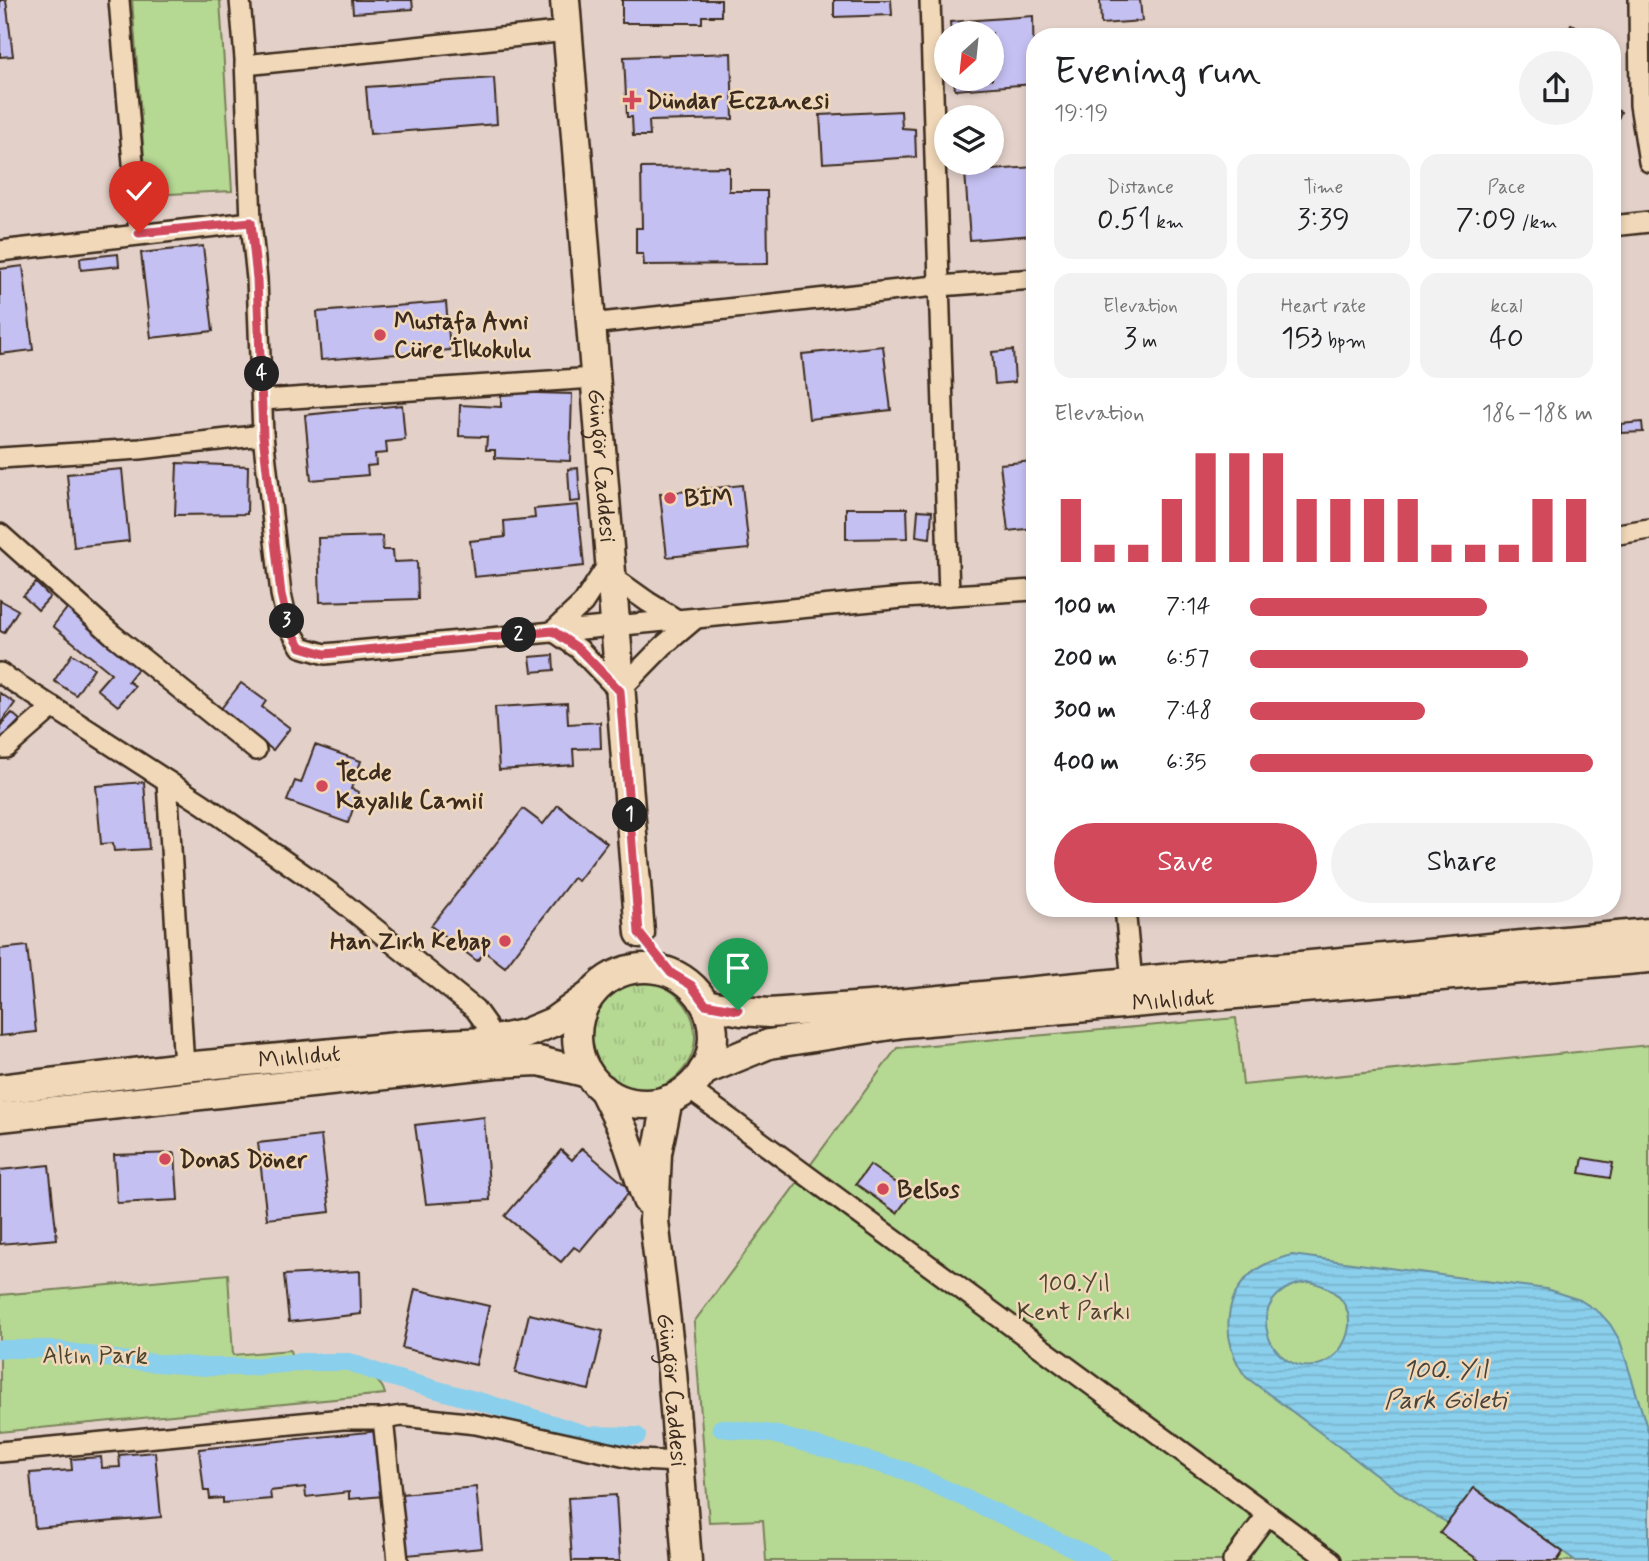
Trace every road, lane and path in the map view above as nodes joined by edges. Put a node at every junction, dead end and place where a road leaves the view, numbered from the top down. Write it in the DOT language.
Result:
graph roads {
  1 [pos="119,0"];
  2 [pos="240,0"];
  3 [pos="565,0"];
  4 [pos="930,0"];
  5 [pos="1639,0"];
  6 [pos="567,31"];
  7 [pos="245,65"];
  8 [pos="1649,162"];
  9 [pos="251,222"];
  10 [pos="1649,222"];
  11 [pos="1621,225"];
  12 [pos="139,233"];
  13 [pos="0,251"];
  14 [pos="1026,280"];
  15 [pos="938,286"];
  16 [pos="591,324"];
  17 [pos="594,378"];
  18 [pos="264,400"];
  19 [pos="263,435"];
  20 [pos="0,458"];
  21 [pos="1649,529"];
  22 [pos="0,534"];
  23 [pos="1621,534"];
  24 [pos="610,569"];
  25 [pos="1026,590"];
  26 [pos="949,595"];
  27 [pos="687,620"];
  28 [pos="614,627"];
  29 [pos="553,631"];
  30 [pos="0,673"];
  31 [pos="620,691"];
  32 [pos="53,707"];
  33 [pos="0,748"];
  34 [pos="257,750"];
  35 [pos="167,781"];
  36 [pos="1126,917"];
  37 [pos="639,933"];
  38 [pos="1649,933"];
  39 [pos="1649,958"];
  40 [pos="671,973"];
  41 [pos="611,977"];
  42 [pos="1132,982"];
  43 [pos="588,997"];
  44 [pos="705,1004"];
  45 [pos="492,1040"];
  46 [pos="184,1067"];
  47 [pos="595,1081"];
  48 [pos="687,1086"];
  49 [pos="0,1089"];
  50 [pos="0,1117"];
  51 [pos="654,1221"];
  52 [pos="383,1419"];
  53 [pos="0,1452"];
  54 [pos="679,1462"];
  55 [pos="1268,1514"];
  56 [pos="1328,1560"];
  57 [pos="398,1561"];
  58 [pos="687,1561"];
  59 [pos="1233,1561"];
  1 -- 12 [label="street"];
  2 -- 7 [label="street"];
  3 -- 6 [label="main road, Güngör Caddesi"];
  4 -- 15 [label="street"];
  5 -- 8 [label="street"];
  6 -- 7 [label="street"];
  6 -- 16 [label="main road, Güngör Caddesi"];
  7 -- 9 [label="street"];
  9 -- 12 [label="street"];
  9 -- 18 [label="street"];
  10 -- 11 [label="street"];
  12 -- 13 [label="street"];
  14 -- 15 [label="street"];
  15 -- 16 [label="street"];
  15 -- 26 [label="street"];
  16 -- 17 [label="main road, Güngör Caddesi"];
  17 -- 18 [label="street"];
  17 -- 24 [label="main road, Güngör Caddesi"];
  18 -- 19 [label="street"];
  19 -- 20 [label="street"];
  19 -- 29 [label="street"];
  21 -- 23 [label="street"];
  22 -- 34 [label="street"];
  24 -- 27 [label="street"];
  24 -- 28 [label="main road, Güngör Caddesi"];
  24 -- 29 [label="street"];
  25 -- 26 [label="street"];
  26 -- 27 [label="street"];
  27 -- 28 [label="street"];
  27 -- 31 [label="street"];
  28 -- 29 [label="street"];
  28 -- 31 [label="main road, Güngör Caddesi"];
  29 -- 31 [label="street"];
  30 -- 32 [label="street"];
  31 -- 37 [label="main road, Güngör Caddesi"];
  32 -- 33 [label="street"];
  32 -- 35 [label="street"];
  35 -- 45 [label="street"];
  35 -- 46 [label="street"];
  36 -- 42 [label="street"];
  37 -- 40 [label="main road"];
  37 -- 41 [label="main road"];
  38 -- 42 [label="main road, Mıhlıdut"];
  39 -- 48 [label="main road, Mıhlıdut"];
  40 -- 41 [label="main road"];
  40 -- 44 [label="main road"];
  41 -- 43 [label="main road"];
  42 -- 44 [label="main road, Mıhlıdut"];
  43 -- 45 [label="main road, Mıhlıdut"];
  43 -- 47 [label="main road"];
  44 -- 48 [label="main road"];
  45 -- 46 [label="main road, Mıhlıdut"];
  46 -- 49 [label="main road, Mıhlıdut"];
  47 -- 48 [label="main road"];
  47 -- 50 [label="main road, Mıhlıdut"];
  47 -- 51 [label="main road"];
  48 -- 51 [label="main road"];
  48 -- 55 [label="street"];
  51 -- 54 [label="main road, Güngör Caddesi"];
  52 -- 53 [label="street"];
  52 -- 54 [label="street"];
  52 -- 57 [label="street"];
  54 -- 58 [label="main road, Güngör Caddesi"];
  55 -- 56 [label="street"];
  55 -- 59 [label="street"];
}
